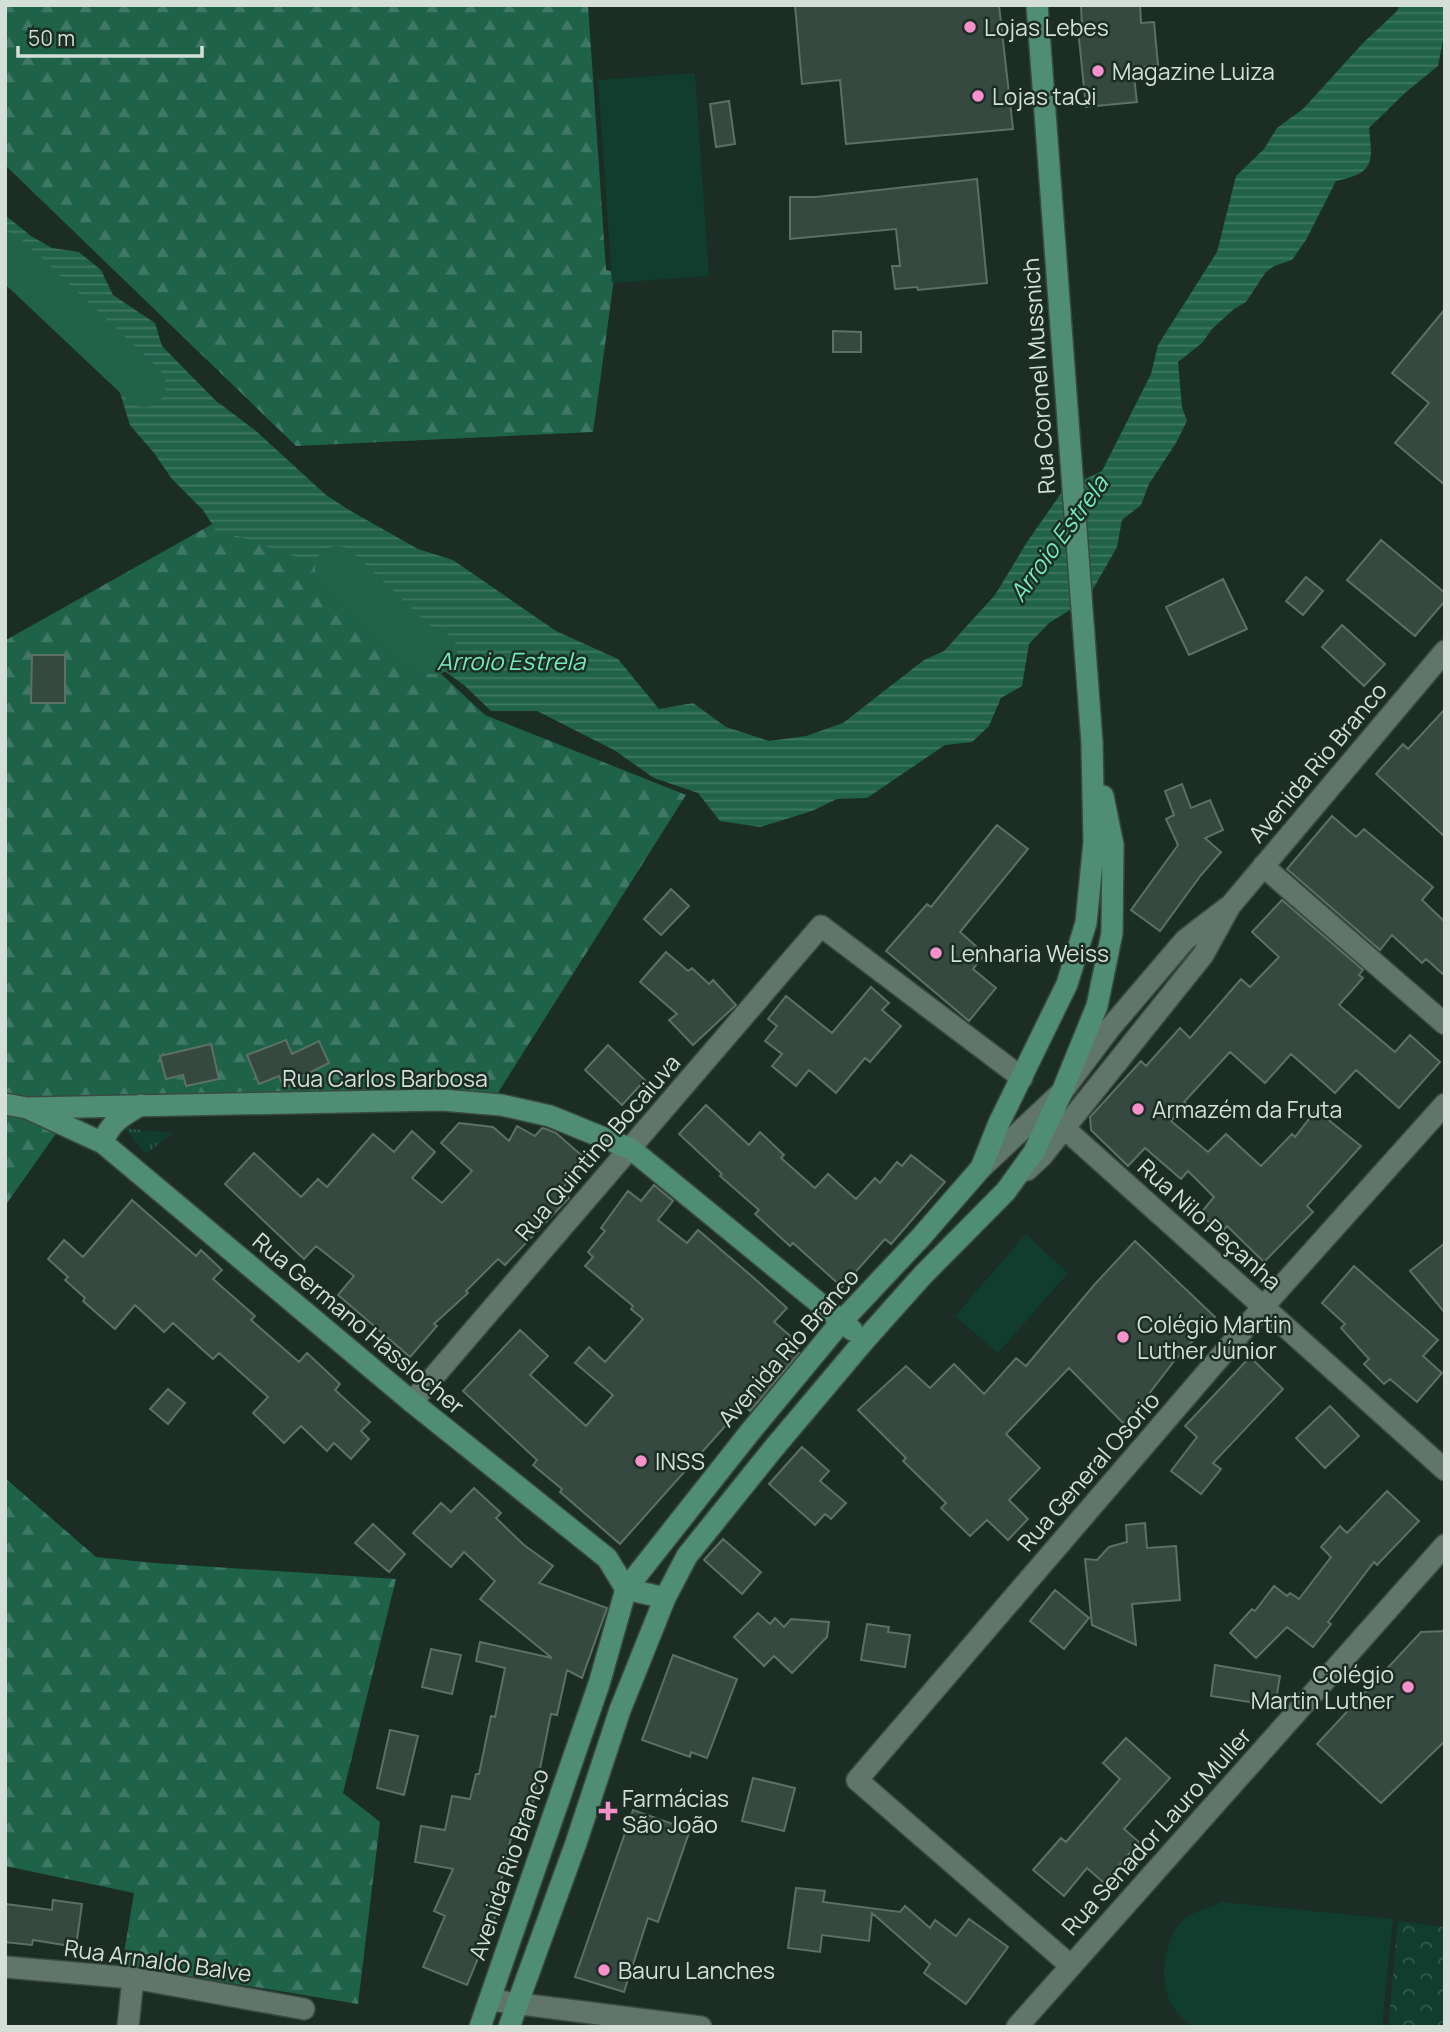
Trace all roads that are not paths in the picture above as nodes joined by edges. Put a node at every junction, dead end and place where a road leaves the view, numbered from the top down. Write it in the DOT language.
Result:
graph roads {
  1 [pos="1037,5"];
  2 [pos="1445,651"];
  3 [pos="1092,739"];
  4 [pos="1263,866"];
  5 [pos="1230,906"];
  6 [pos="1445,1024"];
  7 [pos="1022,1078"];
  8 [pos="1062,1092"];
  9 [pos="5,1104"];
  10 [pos="143,1104"];
  11 [pos="1445,1104"];
  12 [pos="27,1108"];
  13 [pos="1065,1128"];
  14 [pos="103,1143"];
  15 [pos="631,1149"];
  16 [pos="981,1168"];
  17 [pos="1006,1191"];
  18 [pos="1263,1307"];
  19 [pos="842,1321"];
  20 [pos="864,1341"];
  21 [pos="412,1402"];
  22 [pos="1445,1470"];
  23 [pos="1445,1545"];
  24 [pos="626,1589"];
  25 [pos="665,1598"];
  26 [pos="1071,1966"];
  27 [pos="5,1967"];
  28 [pos="133,1978"];
  29 [pos="490,2000"];
  30 [pos="517,2004"];
  31 [pos="303,2009"];
  32 [pos="128,2027"];
  33 [pos="480,2027"];
  34 [pos="509,2027"];
  35 [pos="701,2027"];
  36 [pos="1017,2027"];
  1 -- 3 [label="main road, Rua Coronel Mussnich"];
  2 -- 4 [label="street, Avenida Rio Branco"];
  3 -- 7 [label="main road, Rua Coronel Mussnich"];
  3 -- 8 [label="main road, Rua Coronel Mussnich"];
  4 -- 5 [label="street, Avenida Rio Branco"];
  4 -- 6 [label="street"];
  5 -- 8 [label="street, Avenida Rio Branco"];
  5 -- 13 [label="street, Avenida Rio Branco"];
  7 -- 15 [label="street, Rua Quintino Bocaiuva"];
  7 -- 16 [label="main road, Rua Coronel Mussnich"];
  8 -- 16 [label="street, Avenida Rio Branco"];
  8 -- 17 [label="main road, Rua Coronel Mussnich"];
  9 -- 12 [label="main road, Rua Germano Hasslocher"];
  10 -- 12 [label="main road, Rua Carlos Barbosa"];
  10 -- 14 [label="main road"];
  10 -- 15 [label="main road, Rua Carlos Barbosa"];
  11 -- 18 [label="street, Rua General Osorio"];
  12 -- 14 [label="main road, Rua Germano Hasslocher"];
  13 -- 17 [label="street, Avenida Rio Branco"];
  13 -- 18 [label="street, Rua Nilo Peçanha"];
  14 -- 21 [label="main road, Rua Germano Hasslocher"];
  15 -- 19 [label="main road, Rua Carlos Barbosa"];
  15 -- 21 [label="street, Rua Quintino Bocaiuva"];
  16 -- 19 [label="main road, Avenida Rio Branco"];
  17 -- 20 [label="main road, Avenida Rio Branco"];
  18 -- 22 [label="street, Rua Nilo Peçanha"];
  18 -- 26 [label="street, Rua General Osorio"];
  19 -- 20 [label="main road, Rua Carlos Barbosa"];
  19 -- 24 [label="main road, Avenida Rio Branco"];
  20 -- 25 [label="main road, Avenida Rio Branco"];
  21 -- 24 [label="main road, Rua Germano Hasslocher"];
  23 -- 26 [label="street, Rua Senador Lauro Muller"];
  24 -- 25 [label="main road"];
  24 -- 29 [label="main road, Avenida Rio Branco"];
  25 -- 30 [label="main road, Avenida Rio Branco"];
  26 -- 36 [label="street, Rua Senador Lauro Muller"];
  27 -- 28 [label="street, Rua Arnaldo Balve"];
  28 -- 31 [label="street, Rua Arnaldo Balve"];
  28 -- 32 [label="street"];
  29 -- 30 [label="street"];
  29 -- 33 [label="main road, Avenida Rio Branco"];
  30 -- 34 [label="main road, Avenida Rio Branco"];
  30 -- 35 [label="street"];
}
